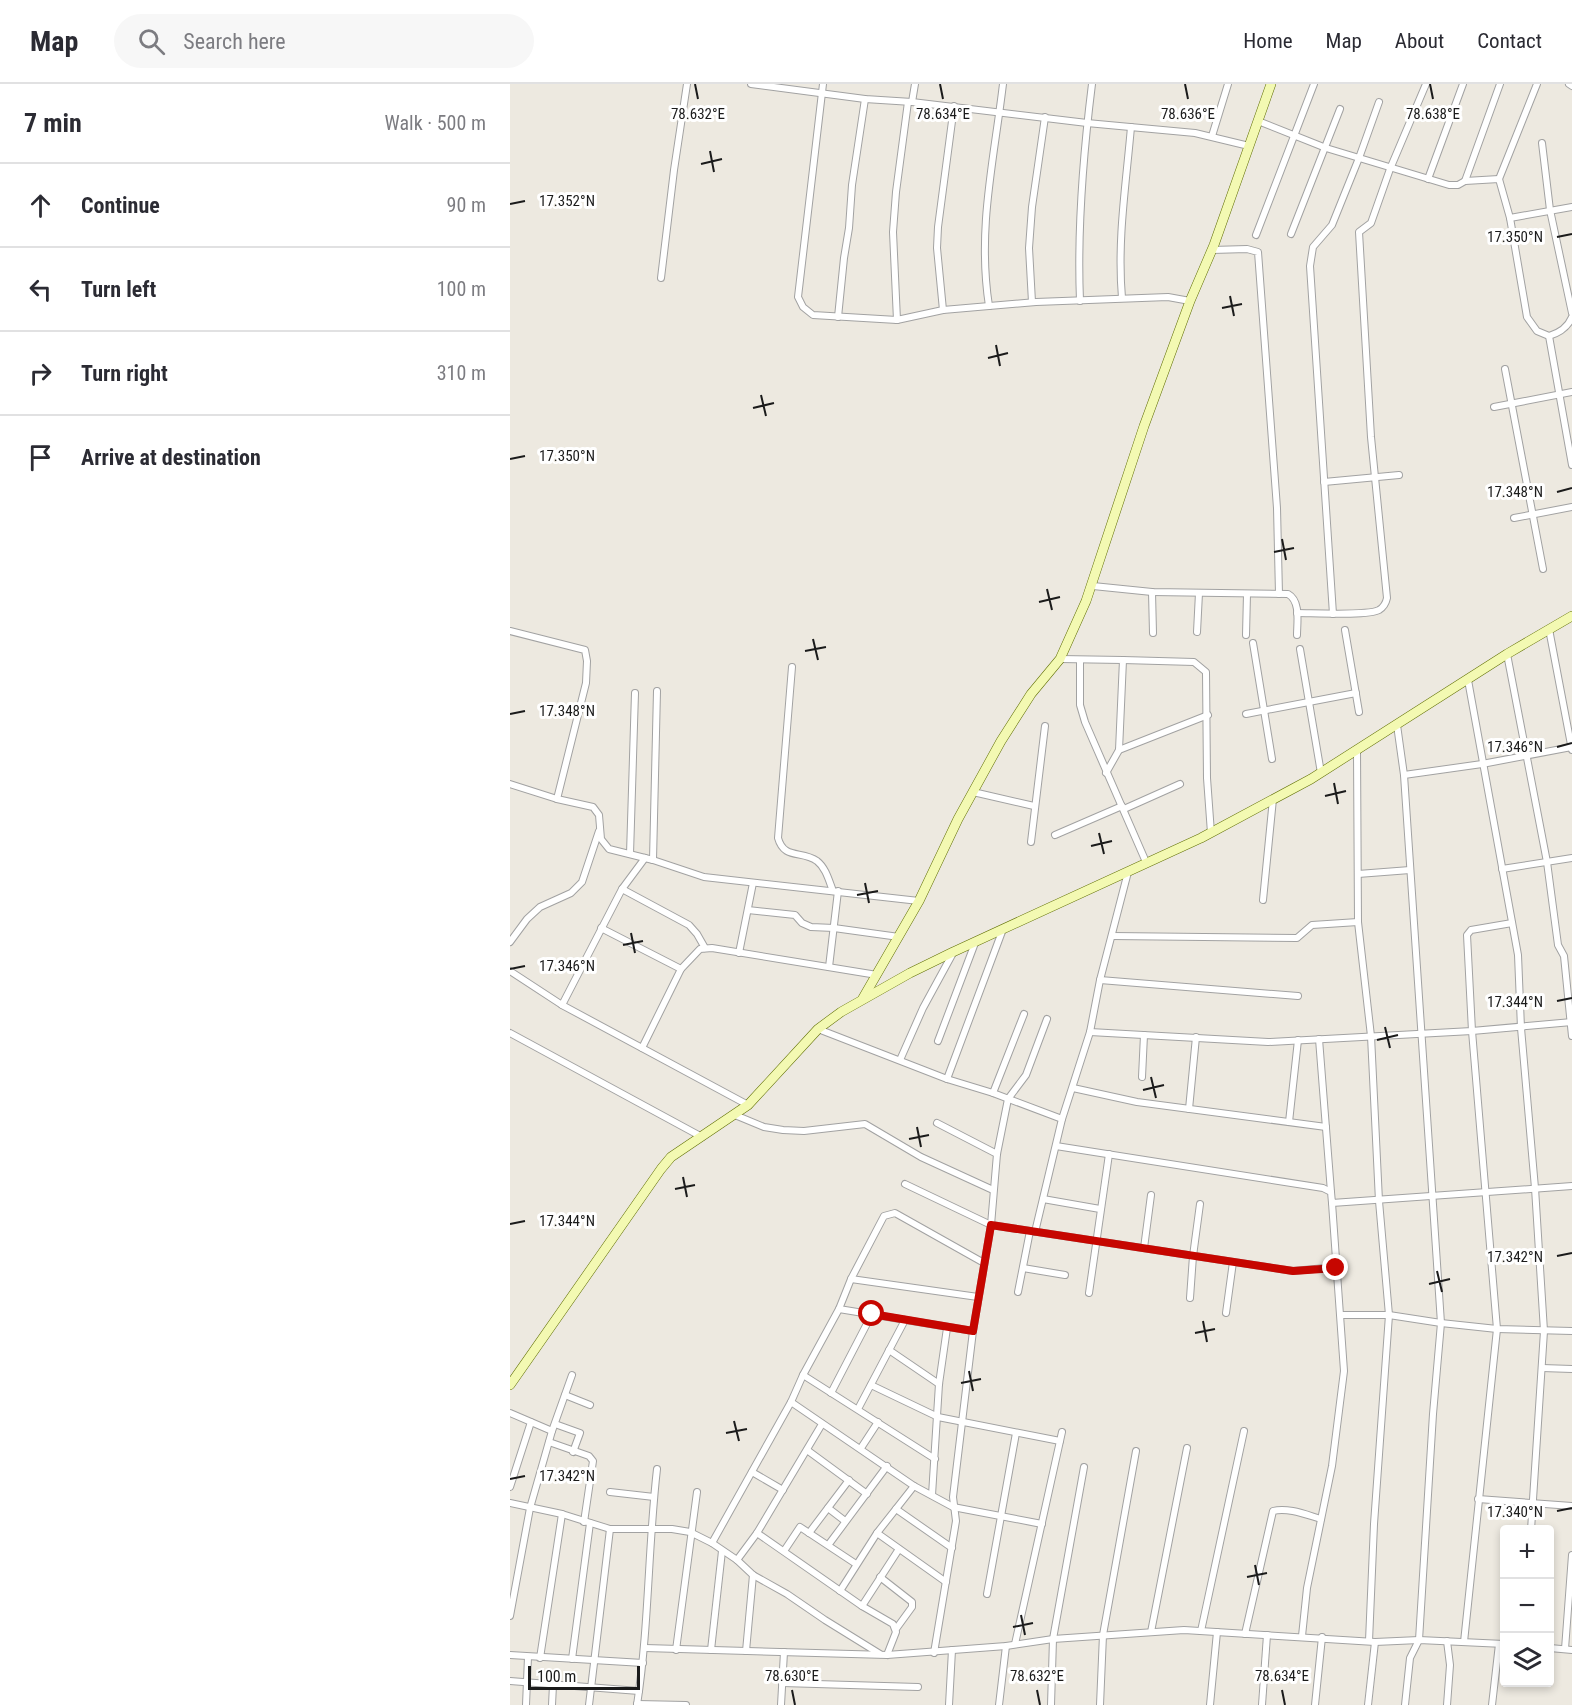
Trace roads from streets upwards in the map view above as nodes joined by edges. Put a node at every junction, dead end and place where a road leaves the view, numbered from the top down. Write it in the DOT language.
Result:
graph roads {
  1 [pos="687,84"];
  2 [pos="751,84"];
  3 [pos="823,84"];
  4 [pos="915,84"];
  5 [pos="1003,84"];
  6 [pos="1092,84"];
  7 [pos="1228,84"];
  8 [pos="1314,84"];
  9 [pos="1426,84"];
  10 [pos="1463,84"];
  11 [pos="1500,84"];
  12 [pos="1537,84"];
  13 [pos="1268,92"];
  14 [pos="822,93"];
  15 [pos="865,99"];
  16 [pos="910,102"];
  17 [pos="1379,102"];
  18 [pos="954,106"];
  19 [pos="1340,110"];
  20 [pos="1000,112"];
  21 [pos="1045,117"];
  22 [pos="1258,121"];
  23 [pos="1087,123"];
  24 [pos="1131,127"];
  25 [pos="1212,136"];
  26 [pos="1295,137"];
  27 [pos="1542,143"];
  28 [pos="1249,146"];
  29 [pos="1326,148"];
  30 [pos="1359,158"];
  31 [pos="1390,169"];
  32 [pos="1428,179"];
  33 [pos="1499,179"];
  34 [pos="1465,181"];
  35 [pos="1572,207"];
  36 [pos="1550,210"];
  37 [pos="1510,218"];
  38 [pos="1291,234"];
  39 [pos="1256,235"];
  40 [pos="1212,250"];
  41 [pos="661,278"];
  42 [pos="1122,298"];
  43 [pos="1080,301"];
  44 [pos="1190,301"];
  45 [pos="1032,302"];
  46 [pos="989,306"];
  47 [pos="944,310"];
  48 [pos="1572,315"];
  49 [pos="838,317"];
  50 [pos="897,320"];
  51 [pos="1549,336"];
  52 [pos="1505,369"];
  53 [pos="1572,392"];
  54 [pos="1560,395"];
  55 [pos="1512,404"];
  56 [pos="1494,407"];
  57 [pos="1572,465"];
  58 [pos="1399,475"];
  59 [pos="1374,478"];
  60 [pos="1324,482"];
  61 [pos="1572,507"];
  62 [pos="1532,514"];
  63 [pos="1514,518"];
  64 [pos="1543,569"];
  65 [pos="1093,586"];
  66 [pos="1152,592"];
  67 [pos="1199,593"];
  68 [pos="1247,594"];
  69 [pos="1279,594"];
  70 [pos="1297,613"];
  71 [pos="1333,614"];
  72 [pos="1572,616"];
  73 [pos="1549,629"];
  74 [pos="1345,630"];
  75 [pos="510,631"];
  76 [pos="1197,632"];
  77 [pos="1153,633"];
  78 [pos="1297,635"];
  79 [pos="1246,636"];
  80 [pos="1253,643"];
  81 [pos="1300,649"];
  82 [pos="1507,654"];
  83 [pos="1060,659"];
  84 [pos="1080,660"];
  85 [pos="1123,660"];
  86 [pos="792,667"];
  87 [pos="1468,680"];
  88 [pos="657,691"];
  89 [pos="635,693"];
  90 [pos="1356,693"];
  91 [pos="1308,703"];
  92 [pos="1264,711"];
  93 [pos="1359,712"];
  94 [pos="1246,714"];
  95 [pos="1208,715"];
  96 [pos="1397,725"];
  97 [pos="1045,726"];
  98 [pos="1572,748"];
  99 [pos="1119,750"];
  100 [pos="1356,751"];
  101 [pos="1525,755"];
  102 [pos="1272,759"];
  103 [pos="1482,764"];
  104 [pos="1106,773"];
  105 [pos="1321,773"];
  106 [pos="1404,775"];
  107 [pos="510,784"];
  108 [pos="1180,784"];
  109 [pos="973,792"];
  110 [pos="1273,798"];
  111 [pos="557,799"];
  112 [pos="1034,806"];
  113 [pos="1123,808"];
  114 [pos="600,831"];
  115 [pos="1211,833"];
  116 [pos="1055,835"];
  117 [pos="1032,842"];
  118 [pos="630,854"];
  119 [pos="645,858"];
  120 [pos="1572,858"];
  121 [pos="653,860"];
  122 [pos="1146,862"];
  123 [pos="1546,862"];
  124 [pos="1502,869"];
  125 [pos="1410,870"];
  126 [pos="1128,872"];
  127 [pos="1358,874"];
  128 [pos="753,883"];
  129 [pos="622,890"];
  130 [pos="835,891"];
  131 [pos="1263,900"];
  132 [pos="919,901"];
  133 [pos="748,910"];
  134 [pos="1358,922"];
  135 [pos="1512,923"];
  136 [pos="601,928"];
  137 [pos="834,928"];
  138 [pos="1003,929"];
  139 [pos="1112,936"];
  140 [pos="899,937"];
  141 [pos="510,942"];
  142 [pos="975,942"];
  143 [pos="705,948"];
  144 [pos="953,952"];
  145 [pos="739,953"];
  146 [pos="829,967"];
  147 [pos="681,969"];
  148 [pos="510,971"];
  149 [pos="877,975"];
  150 [pos="1100,980"];
  151 [pos="1298,996"];
  152 [pos="862,1000"];
  153 [pos="562,1005"];
  154 [pos="1024,1014"];
  155 [pos="1047,1019"];
  156 [pos="1571,1022"];
  157 [pos="1521,1028"];
  158 [pos="819,1029"];
  159 [pos="1472,1031"];
  160 [pos="1090,1032"];
  161 [pos="1422,1032"];
  162 [pos="510,1034"];
  163 [pos="1144,1035"];
  164 [pos="1371,1036"];
  165 [pos="1572,1036"];
  166 [pos="1196,1037"];
  167 [pos="1319,1039"];
  168 [pos="1298,1040"];
  169 [pos="938,1041"];
  170 [pos="642,1048"];
  171 [pos="900,1060"];
  172 [pos="1142,1077"];
  173 [pos="947,1079"];
  174 [pos="1073,1088"];
  175 [pos="993,1094"];
  176 [pos="1008,1099"];
  177 [pos="748,1105"];
  178 [pos="1189,1109"];
  179 [pos="735,1115"];
  180 [pos="1062,1119"];
  181 [pos="1289,1122"];
  182 [pos="937,1123"];
  183 [pos="1326,1127"];
  184 [pos="702,1137"];
  185 [pos="1056,1146"];
  186 [pos="997,1154"];
  187 [pos="1109,1154"];
  188 [pos="905,1184"];
  189 [pos="1572,1186"];
  190 [pos="1535,1188"];
  191 [pos="993,1190"];
  192 [pos="1331,1192"];
  193 [pos="1485,1193"];
  194 [pos="1151,1195"];
  195 [pos="1434,1197"];
  196 [pos="1043,1199"];
  197 [pos="1379,1201"];
  198 [pos="1332,1203"];
  199 [pos="1200,1204"];
  200 [pos="1100,1209"];
  201 [pos="991,1225"];
  202 [pos="1032,1232"];
  203 [pos="1095,1241"];
  204 [pos="1144,1248"];
  205 [pos="1193,1256"];
  206 [pos="1233,1262"];
  207 [pos="984,1263"];
  208 [pos="1023,1268"];
  209 [pos="1336,1268"];
  210 [pos="1065,1275"];
  211 [pos="851,1279"];
  212 [pos="1018,1292"];
  213 [pos="1089,1293"];
  214 [pos="978,1297"];
  215 [pos="1190,1298"];
  216 [pos="839,1309"];
  217 [pos="1226,1313"];
  218 [pos="872,1314"];
  219 [pos="1342,1315"];
  220 [pos="1389,1315"];
  221 [pos="905,1320"];
  222 [pos="1441,1323"];
  223 [pos="947,1328"];
  224 [pos="1497,1329"];
  225 [pos="973,1331"];
  226 [pos="1544,1331"];
  227 [pos="1572,1331"];
  228 [pos="889,1350"];
  229 [pos="1542,1368"];
  230 [pos="1572,1369"];
  231 [pos="572,1375"];
  232 [pos="803,1375"];
  233 [pos="939,1384"];
  234 [pos="510,1385"];
  235 [pos="871,1385"];
  236 [pos="831,1393"];
  237 [pos="565,1395"];
  238 [pos="791,1402"];
  239 [pos="590,1405"];
  240 [pos="858,1409"];
  241 [pos="510,1413"];
  242 [pos="938,1417"];
  243 [pos="531,1422"];
  244 [pos="878,1422"];
  245 [pos="961,1423"];
  246 [pos="822,1424"];
  247 [pos="554,1427"];
  248 [pos="1244,1431"];
  249 [pos="1062,1432"];
  250 [pos="1016,1433"];
  251 [pos="1060,1441"];
  252 [pos="549,1442"];
  253 [pos="861,1448"];
  254 [pos="1187,1448"];
  255 [pos="807,1450"];
  256 [pos="1136,1451"];
  257 [pos="573,1452"];
  258 [pos="936,1459"];
  259 [pos="887,1466"];
  260 [pos="1084,1467"];
  261 [pos="657,1469"];
  262 [pos="752,1472"];
  263 [pos="849,1480"];
  264 [pos="914,1486"];
  265 [pos="510,1487"];
  266 [pos="783,1490"];
  267 [pos="610,1492"];
  268 [pos="697,1492"];
  269 [pos="867,1494"];
  270 [pos="932,1495"];
  271 [pos="654,1497"];
  272 [pos="1478,1499"];
  273 [pos="510,1503"];
  274 [pos="1533,1503"];
  275 [pos="1572,1506"];
  276 [pos="953,1507"];
  277 [pos="530,1508"];
  278 [pos="828,1508"];
  279 [pos="896,1509"];
  280 [pos="562,1514"];
  281 [pos="1001,1517"];
  282 [pos="1321,1519"];
  283 [pos="845,1521"];
  284 [pos="587,1522"];
  285 [pos="1042,1524"];
  286 [pos="1531,1525"];
  287 [pos="610,1529"];
  288 [pos="650,1531"];
  289 [pos="690,1532"];
  290 [pos="757,1533"];
  291 [pos="809,1533"];
  292 [pos="878,1533"];
  293 [pos="712,1543"];
  294 [pos="829,1544"];
  295 [pos="899,1548"];
  296 [pos="952,1548"];
  297 [pos="722,1551"];
  298 [pos="784,1551"];
  299 [pos="1572,1555"];
  300 [pos="737,1560"];
  301 [pos="856,1564"];
  302 [pos="753,1575"];
  303 [pos="880,1577"];
  304 [pos="946,1582"];
  305 [pos="840,1591"];
  306 [pos="987,1594"];
  307 [pos="862,1606"];
  308 [pos="510,1616"];
  309 [pos="896,1629"];
  310 [pos="1201,1631"];
  311 [pos="1151,1632"];
  312 [pos="1216,1632"];
  313 [pos="1245,1634"];
  314 [pos="1103,1635"];
  315 [pos="1267,1635"];
  316 [pos="1302,1636"];
  317 [pos="1322,1637"];
  318 [pos="1053,1638"];
  319 [pos="1419,1640"];
  320 [pos="1447,1641"];
  321 [pos="1372,1642"];
  322 [pos="1464,1642"];
  323 [pos="1015,1644"];
  324 [pos="1500,1644"];
  325 [pos="1006,1646"];
  326 [pos="645,1648"];
  327 [pos="676,1650"];
  328 [pos="711,1650"];
  329 [pos="952,1650"];
  330 [pos="1568,1650"];
  331 [pos="746,1651"];
  332 [pos="784,1652"];
  333 [pos="934,1653"];
  334 [pos="510,1655"];
  335 [pos="885,1655"];
  336 [pos="528,1656"];
  337 [pos="1500,1656"];
  338 [pos="540,1658"];
  339 [pos="572,1659"];
  340 [pos="593,1660"];
  341 [pos="643,1663"];
  342 [pos="510,1681"];
  343 [pos="527,1683"];
  344 [pos="782,1683"];
  345 [pos="553,1685"];
  346 [pos="591,1687"];
  347 [pos="918,1687"];
  348 [pos="639,1691"];
  349 [pos="526,1705"];
  350 [pos="552,1705"];
  351 [pos="589,1705"];
  352 [pos="637,1705"];
  353 [pos="686,1705"];
  354 [pos="780,1705"];
  355 [pos="949,1705"];
  356 [pos="999,1705"];
  357 [pos="1051,1705"];
  358 [pos="1100,1705"];
  359 [pos="1210,1705"];
  360 [pos="1262,1705"];
  361 [pos="1315,1705"];
  362 [pos="1368,1705"];
  363 [pos="1405,1705"];
  364 [pos="1447,1705"];
  365 [pos="1492,1705"];
  1 -- 41 [label="street"];
  2 -- 14 [label="street"];
  3 -- 14 [label="street"];
  4 -- 16 [label="street"];
  5 -- 20 [label="street"];
  6 -- 23 [label="street"];
  7 -- 25 [label="street"];
  8 -- 26 [label="street"];
  9 -- 31 [label="street"];
  10 -- 32 [label="street"];
  11 -- 34 [label="street"];
  12 -- 33 [label="street"];
  13 -- 22 [label="street"];
  14 -- 15 [label="street"];
  14 -- 49 [label="street"];
  15 -- 16 [label="street"];
  15 -- 49 [label="street"];
  16 -- 18 [label="street"];
  16 -- 50 [label="street"];
  17 -- 30 [label="street"];
  18 -- 20 [label="street"];
  18 -- 47 [label="street"];
  19 -- 29 [label="street"];
  20 -- 21 [label="street"];
  20 -- 46 [label="street"];
  21 -- 23 [label="street"];
  21 -- 45 [label="street"];
  22 -- 26 [label="street"];
  22 -- 28 [label="street"];
  23 -- 24 [label="street"];
  23 -- 43 [label="street"];
  24 -- 25 [label="street"];
  24 -- 42 [label="street"];
  25 -- 28 [label="street"];
  26 -- 29 [label="street"];
  26 -- 39 [label="street"];
  27 -- 36 [label="street"];
  28 -- 40 [label="street"];
  29 -- 30 [label="street"];
  29 -- 38 [label="street"];
  30 -- 31 [label="street"];
  30 -- 60 [label="street"];
  31 -- 32 [label="street"];
  31 -- 59 [label="street"];
  32 -- 34 [label="street"];
  33 -- 34 [label="street"];
  33 -- 37 [label="street"];
  35 -- 36 [label="street"];
  36 -- 37 [label="street"];
  36 -- 48 [label="street"];
  37 -- 51 [label="street"];
  40 -- 44 [label="street"];
  40 -- 69 [label="street"];
  42 -- 43 [label="street"];
  42 -- 44 [label="street"];
  43 -- 45 [label="street"];
  44 -- 65 [label="street"];
  45 -- 46 [label="street"];
  46 -- 47 [label="street"];
  47 -- 50 [label="street"];
  48 -- 51 [label="street"];
  49 -- 50 [label="street"];
  51 -- 54 [label="street"];
  52 -- 55 [label="street"];
  53 -- 54 [label="street"];
  54 -- 55 [label="street"];
  54 -- 57 [label="street"];
  55 -- 56 [label="street"];
  55 -- 62 [label="street"];
  58 -- 59 [label="street"];
  59 -- 60 [label="street"];
  59 -- 71 [label="street"];
  60 -- 71 [label="street"];
  61 -- 62 [label="street"];
  62 -- 63 [label="street"];
  62 -- 64 [label="street"];
  65 -- 66 [label="street"];
  65 -- 83 [label="street"];
  66 -- 67 [label="street"];
  66 -- 77 [label="street"];
  67 -- 68 [label="street"];
  67 -- 76 [label="street"];
  68 -- 69 [label="street"];
  68 -- 79 [label="street"];
  69 -- 70 [label="street"];
  70 -- 71 [label="street"];
  70 -- 78 [label="street"];
  72 -- 73 [label="street"];
  73 -- 82 [label="street"];
  73 -- 98 [label="street"];
  74 -- 90 [label="street"];
  75 -- 111 [label="street"];
  80 -- 92 [label="street"];
  81 -- 91 [label="street"];
  82 -- 87 [label="street"];
  82 -- 101 [label="street"];
  83 -- 84 [label="street"];
  83 -- 109 [label="street"];
  84 -- 85 [label="street"];
  84 -- 104 [label="street"];
  85 -- 95 [label="street"];
  85 -- 99 [label="street"];
  86 -- 130 [label="street"];
  87 -- 96 [label="street"];
  87 -- 103 [label="street"];
  88 -- 121 [label="street"];
  89 -- 118 [label="street"];
  90 -- 91 [label="street"];
  90 -- 93 [label="street"];
  91 -- 92 [label="street"];
  91 -- 105 [label="street"];
  92 -- 94 [label="street"];
  92 -- 102 [label="street"];
  95 -- 99 [label="street"];
  95 -- 115 [label="street"];
  96 -- 100 [label="street"];
  96 -- 106 [label="street"];
  97 -- 112 [label="street"];
  98 -- 101 [label="street"];
  99 -- 104 [label="street"];
  100 -- 105 [label="street"];
  100 -- 127 [label="street"];
  101 -- 103 [label="street"];
  101 -- 123 [label="street"];
  103 -- 106 [label="street"];
  103 -- 124 [label="street"];
  104 -- 113 [label="street"];
  105 -- 110 [label="street"];
  106 -- 125 [label="street"];
  107 -- 111 [label="street"];
  108 -- 113 [label="street"];
  109 -- 112 [label="street"];
  109 -- 132 [label="street"];
  110 -- 115 [label="street"];
  110 -- 131 [label="street"];
  111 -- 114 [label="street"];
  112 -- 117 [label="street"];
  113 -- 116 [label="street"];
  113 -- 122 [label="street"];
  114 -- 118 [label="street"];
  114 -- 141 [label="street"];
  115 -- 122 [label="street"];
  118 -- 119 [label="street"];
  119 -- 121 [label="street"];
  119 -- 129 [label="street"];
  120 -- 123 [label="street"];
  121 -- 128 [label="street"];
  122 -- 126 [label="street"];
  123 -- 124 [label="street"];
  123 -- 156 [label="street"];
  124 -- 135 [label="street"];
  125 -- 127 [label="street"];
  125 -- 161 [label="street"];
  126 -- 138 [label="street"];
  126 -- 139 [label="street"];
  127 -- 134 [label="street"];
  128 -- 130 [label="street"];
  128 -- 133 [label="street"];
  129 -- 136 [label="street"];
  129 -- 143 [label="street"];
  130 -- 132 [label="street"];
  130 -- 137 [label="street"];
  132 -- 140 [label="street"];
  133 -- 137 [label="street"];
  133 -- 145 [label="street"];
  134 -- 139 [label="street"];
  134 -- 164 [label="street"];
  135 -- 157 [label="street"];
  135 -- 159 [label="street"];
  136 -- 147 [label="street"];
  136 -- 153 [label="street"];
  137 -- 140 [label="street"];
  137 -- 146 [label="street"];
  138 -- 142 [label="street"];
  138 -- 173 [label="street"];
  139 -- 150 [label="street"];
  140 -- 149 [label="street"];
  142 -- 144 [label="street"];
  142 -- 169 [label="street"];
  143 -- 145 [label="street"];
  143 -- 147 [label="street"];
  144 -- 152 [label="street"];
  144 -- 171 [label="street"];
  145 -- 146 [label="street"];
  146 -- 149 [label="street"];
  147 -- 170 [label="street"];
  148 -- 153 [label="street"];
  149 -- 152 [label="street"];
  150 -- 151 [label="street"];
  150 -- 160 [label="street"];
  152 -- 158 [label="street"];
  153 -- 170 [label="street"];
  154 -- 175 [label="street"];
  155 -- 176 [label="street"];
  156 -- 157 [label="street"];
  156 -- 165 [label="street"];
  157 -- 159 [label="street"];
  157 -- 190 [label="street"];
  158 -- 171 [label="street"];
  158 -- 177 [label="street"];
  159 -- 161 [label="street"];
  159 -- 193 [label="street"];
  160 -- 163 [label="street"];
  160 -- 174 [label="street"];
  161 -- 164 [label="street"];
  161 -- 195 [label="street"];
  162 -- 184 [label="street"];
  163 -- 166 [label="street"];
  163 -- 172 [label="street"];
  164 -- 167 [label="street"];
  164 -- 197 [label="street"];
  166 -- 168 [label="street"];
  166 -- 178 [label="street"];
  167 -- 168 [label="street"];
  167 -- 183 [label="street"];
  168 -- 181 [label="street"];
  170 -- 177 [label="street"];
  171 -- 173 [label="street"];
  173 -- 175 [label="street"];
  174 -- 178 [label="street"];
  174 -- 180 [label="street"];
  175 -- 176 [label="street"];
  176 -- 180 [label="street"];
  176 -- 186 [label="street"];
  177 -- 179 [label="street"];
  178 -- 181 [label="street"];
  179 -- 184 [label="street"];
  179 -- 191 [label="street"];
  180 -- 185 [label="street"];
  181 -- 183 [label="street"];
  182 -- 186 [label="street"];
  183 -- 192 [label="street"];
  184 -- 234 [label="street"];
  185 -- 187 [label="street"];
  185 -- 196 [label="street"];
  186 -- 191 [label="street"];
  187 -- 192 [label="street"];
  187 -- 200 [label="street"];
  188 -- 201 [label="street"];
  189 -- 190 [label="street"];
  190 -- 193 [label="street"];
  190 -- 226 [label="street"];
  191 -- 201 [label="street"];
  192 -- 198 [label="street"];
  193 -- 195 [label="street"];
  193 -- 224 [label="street"];
  194 -- 204 [label="street"];
  195 -- 197 [label="street"];
  195 -- 222 [label="street"];
  196 -- 200 [label="street"];
  196 -- 202 [label="street"];
  197 -- 198 [label="street"];
  197 -- 220 [label="street"];
  198 -- 209 [label="street"];
  199 -- 205 [label="street"];
  200 -- 203 [label="street"];
  201 -- 202 [label="street"];
  201 -- 207 [label="street"];
  202 -- 203 [label="street"];
  202 -- 208 [label="street"];
  203 -- 204 [label="street"];
  203 -- 213 [label="street"];
  204 -- 205 [label="street"];
  205 -- 206 [label="street"];
  205 -- 215 [label="street"];
  206 -- 209 [label="street"];
  206 -- 217 [label="street"];
  207 -- 211 [label="street"];
  207 -- 214 [label="street"];
  208 -- 210 [label="street"];
  208 -- 212 [label="street"];
  209 -- 219 [label="street"];
  211 -- 214 [label="street"];
  211 -- 216 [label="street"];
  214 -- 225 [label="street"];
  216 -- 218 [label="street"];
  216 -- 232 [label="street"];
  218 -- 221 [label="street"];
  218 -- 236 [label="street"];
  219 -- 220 [label="street"];
  219 -- 282 [label="street"];
  220 -- 222 [label="street"];
  220 -- 321 [label="street"];
  221 -- 223 [label="street"];
  221 -- 228 [label="street"];
  222 -- 224 [label="street"];
  222 -- 319 [label="street"];
  223 -- 225 [label="street"];
  223 -- 233 [label="street"];
  224 -- 226 [label="street"];
  224 -- 272 [label="street"];
  225 -- 245 [label="street"];
  226 -- 227 [label="street"];
  226 -- 229 [label="street"];
  228 -- 233 [label="street"];
  228 -- 235 [label="street"];
  229 -- 230 [label="street"];
  229 -- 274 [label="street"];
  231 -- 237 [label="street"];
  232 -- 236 [label="street"];
  232 -- 238 [label="street"];
  233 -- 242 [label="street"];
  235 -- 240 [label="street"];
  235 -- 242 [label="street"];
  236 -- 240 [label="street"];
  237 -- 239 [label="street"];
  237 -- 247 [label="street"];
  238 -- 246 [label="street"];
  238 -- 262 [label="street"];
  240 -- 244 [label="street"];
  241 -- 243 [label="street"];
  242 -- 245 [label="street"];
  242 -- 258 [label="street"];
  243 -- 247 [label="street"];
  243 -- 265 [label="street"];
  244 -- 253 [label="street"];
  244 -- 258 [label="street"];
  245 -- 250 [label="street"];
  245 -- 276 [label="street"];
  246 -- 253 [label="street"];
  246 -- 255 [label="street"];
  247 -- 252 [label="street"];
  247 -- 257 [label="street"];
  248 -- 310 [label="street"];
  249 -- 251 [label="street"];
  250 -- 251 [label="street"];
  250 -- 281 [label="street"];
  251 -- 285 [label="street"];
  252 -- 257 [label="street"];
  252 -- 277 [label="street"];
  253 -- 259 [label="street"];
  254 -- 311 [label="street"];
  255 -- 263 [label="street"];
  255 -- 266 [label="street"];
  256 -- 314 [label="street"];
  257 -- 284 [label="street"];
  258 -- 270 [label="street"];
  259 -- 264 [label="street"];
  259 -- 269 [label="street"];
  260 -- 318 [label="street"];
  261 -- 271 [label="street"];
  262 -- 266 [label="street"];
  262 -- 293 [label="street"];
  263 -- 269 [label="street"];
  263 -- 278 [label="street"];
  264 -- 270 [label="street"];
  264 -- 279 [label="street"];
  266 -- 290 [label="street"];
  267 -- 271 [label="street"];
  268 -- 289 [label="street"];
  269 -- 283 [label="street"];
  270 -- 276 [label="street"];
  271 -- 288 [label="street"];
  272 -- 274 [label="street"];
  272 -- 322 [label="street"];
  273 -- 277 [label="street"];
  274 -- 275 [label="street"];
  274 -- 286 [label="street"];
  276 -- 281 [label="street"];
  276 -- 296 [label="street"];
  277 -- 280 [label="street"];
  277 -- 308 [label="street"];
  278 -- 283 [label="street"];
  278 -- 291 [label="street"];
  279 -- 292 [label="street"];
  279 -- 296 [label="street"];
  280 -- 284 [label="street"];
  280 -- 338 [label="street"];
  281 -- 285 [label="street"];
  281 -- 306 [label="street"];
  282 -- 313 [label="street"];
  282 -- 316 [label="street"];
  283 -- 294 [label="street"];
  284 -- 287 [label="street"];
  284 -- 339 [label="street"];
  285 -- 323 [label="street"];
  287 -- 288 [label="street"];
  287 -- 340 [label="street"];
  288 -- 289 [label="street"];
  288 -- 326 [label="street"];
  289 -- 293 [label="street"];
  289 -- 327 [label="street"];
  290 -- 298 [label="street"];
  290 -- 300 [label="street"];
  291 -- 294 [label="street"];
  291 -- 298 [label="street"];
  292 -- 295 [label="street"];
  292 -- 301 [label="street"];
  293 -- 297 [label="street"];
  294 -- 301 [label="street"];
  295 -- 303 [label="street"];
  295 -- 304 [label="street"];
  296 -- 304 [label="street"];
  297 -- 300 [label="street"];
  297 -- 328 [label="street"];
  298 -- 305 [label="street"];
  299 -- 330 [label="street"];
  300 -- 302 [label="street"];
  301 -- 305 [label="street"];
  302 -- 331 [label="street"];
  302 -- 335 [label="street"];
  303 -- 307 [label="street"];
  303 -- 309 [label="street"];
  304 -- 333 [label="street"];
  305 -- 307 [label="street"];
  307 -- 309 [label="street"];
  309 -- 335 [label="street"];
  310 -- 311 [label="street"];
  310 -- 312 [label="street"];
  311 -- 314 [label="street"];
  312 -- 313 [label="street"];
  312 -- 359 [label="street"];
  313 -- 315 [label="street"];
  314 -- 318 [label="street"];
  314 -- 358 [label="street"];
  315 -- 316 [label="street"];
  315 -- 360 [label="street"];
  316 -- 317 [label="street"];
  317 -- 321 [label="street"];
  317 -- 361 [label="street"];
  318 -- 323 [label="street"];
  318 -- 357 [label="street"];
  319 -- 320 [label="street"];
  319 -- 321 [label="street"];
  319 -- 363 [label="street"];
  320 -- 322 [label="street"];
  320 -- 364 [label="street"];
  321 -- 362 [label="street"];
  322 -- 324 [label="street"];
  323 -- 325 [label="street"];
  325 -- 329 [label="street"];
  325 -- 356 [label="street"];
  326 -- 327 [label="street"];
  326 -- 341 [label="street"];
  327 -- 328 [label="street"];
  328 -- 331 [label="street"];
  329 -- 333 [label="street"];
  329 -- 355 [label="street"];
  331 -- 332 [label="street"];
  332 -- 335 [label="street"];
  332 -- 344 [label="street"];
  333 -- 335 [label="street"];
  334 -- 336 [label="street"];
  336 -- 338 [label="street"];
  336 -- 343 [label="street"];
  337 -- 365 [label="street"];
  338 -- 339 [label="street"];
  339 -- 340 [label="street"];
  340 -- 341 [label="street"];
  340 -- 346 [label="street"];
  341 -- 348 [label="street"];
  342 -- 343 [label="street"];
  343 -- 345 [label="street"];
  343 -- 349 [label="street"];
  344 -- 347 [label="street"];
  344 -- 354 [label="street"];
  345 -- 346 [label="street"];
  345 -- 350 [label="street"];
  346 -- 348 [label="street"];
  346 -- 351 [label="street"];
  348 -- 352 [label="street"];
  352 -- 353 [label="street"];
}
